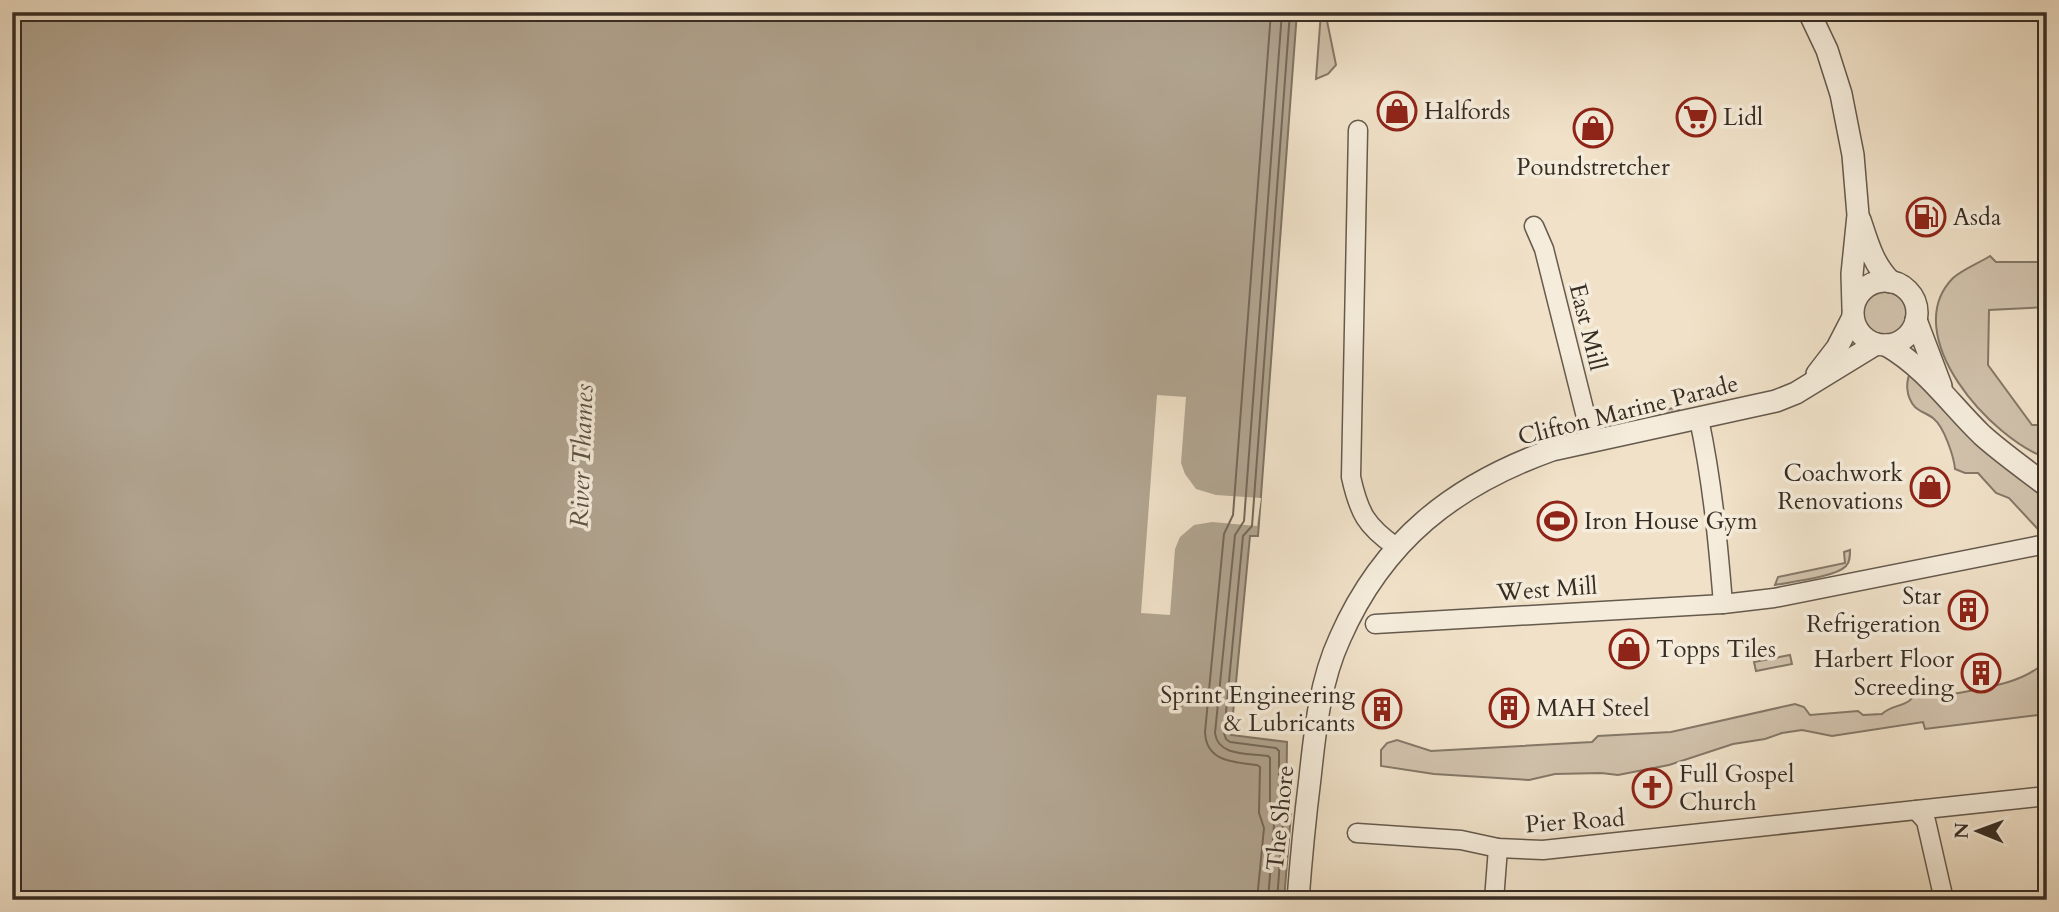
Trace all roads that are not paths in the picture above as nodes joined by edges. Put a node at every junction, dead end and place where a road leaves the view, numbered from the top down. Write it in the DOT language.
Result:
graph roads {
  1 [pos="1809,12"];
  2 [pos="1358,130"];
  3 [pos="1858,215"];
  4 [pos="1534,226"];
  5 [pos="1891,282"];
  6 [pos="1853,312"];
  7 [pos="1916,320"];
  8 [pos="1881,345"];
  9 [pos="1810,384"];
  10 [pos="1943,391"];
  11 [pos="1699,419"];
  12 [pos="1592,441"];
  13 [pos="2047,486"];
  14 [pos="2040,545"];
  15 [pos="1396,547"];
  16 [pos="1369,584"];
  17 [pos="1723,604"];
  18 [pos="1375,624"];
  19 [pos="2047,796"];
  20 [pos="1916,810"];
  21 [pos="1357,833"];
  22 [pos="1498,848"];
  23 [pos="1298,900"];
  24 [pos="1494,900"];
  25 [pos="1944,900"];
  1 -- 3 [label="street"];
  2 -- 15 [label="street"];
  3 -- 5 [label="street"];
  3 -- 6 [label="street"];
  4 -- 12 [label="street, East Mill"];
  5 -- 6 [label="street"];
  5 -- 7 [label="street"];
  6 -- 8 [label="street"];
  6 -- 9 [label="street, Clifton Marine Parade"];
  7 -- 8 [label="street"];
  7 -- 10 [label="street"];
  8 -- 9 [label="street, Clifton Marine Parade"];
  8 -- 10 [label="street"];
  9 -- 11 [label="street, Clifton Marine Parade"];
  10 -- 13 [label="street"];
  11 -- 12 [label="street, Clifton Marine Parade"];
  11 -- 17 [label="street"];
  12 -- 15 [label="street, Clifton Marine Parade"];
  14 -- 17 [label="street, West Mill"];
  15 -- 16 [label="street, Clifton Marine Parade"];
  16 -- 23 [label="street, The Shore"];
  17 -- 18 [label="street, West Mill"];
  19 -- 20 [label="street, Pier Road"];
  20 -- 22 [label="street, Pier Road"];
  20 -- 25 [label="street"];
  21 -- 22 [label="street, Pier Road"];
  22 -- 24 [label="street"];
}
